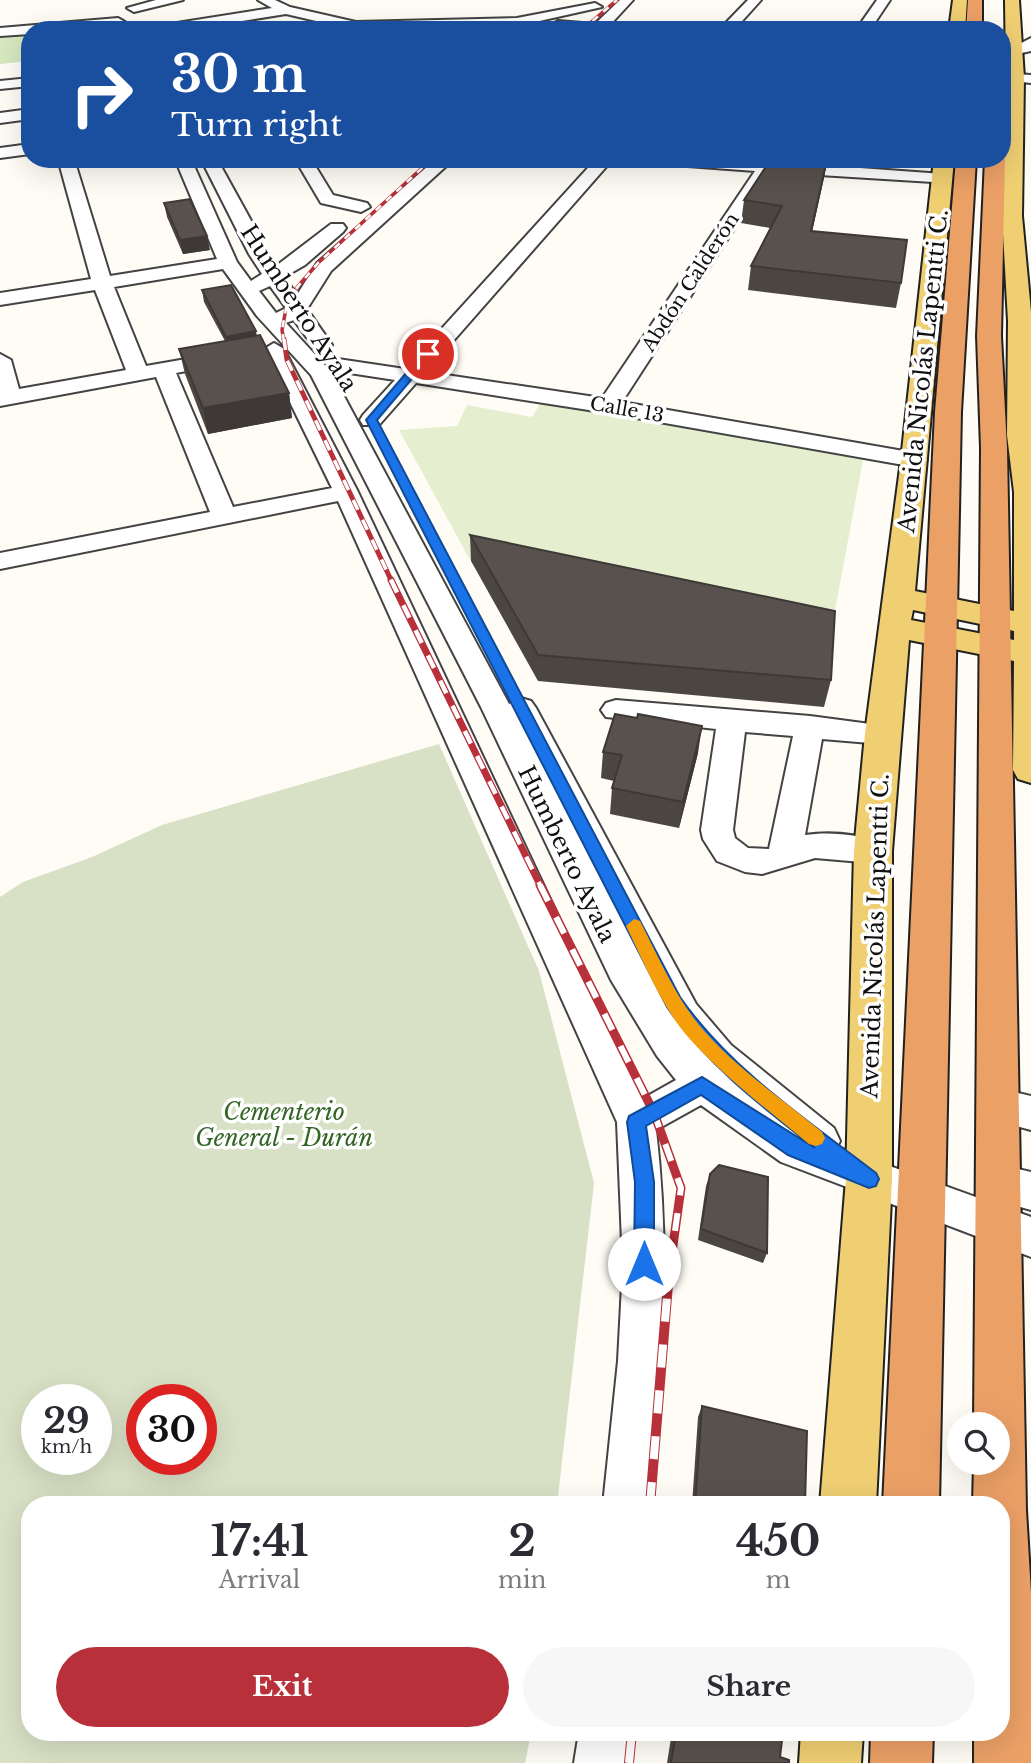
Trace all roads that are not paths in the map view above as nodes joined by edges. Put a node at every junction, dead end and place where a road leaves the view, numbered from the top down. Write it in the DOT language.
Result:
graph roads {
  1 [pos="177,0"];
  2 [pos="264,0"];
  3 [pos="627,0"];
  4 [pos="755,0"];
  5 [pos="884,0"];
  6 [pos="960,0"];
  7 [pos="975,0"];
  8 [pos="997,0"];
  9 [pos="1012,0"];
  10 [pos="599,3"];
  11 [pos="134,9"];
  12 [pos="286,10"];
  13 [pos="216,21"];
  14 [pos="334,21"];
  15 [pos="521,21"];
  16 [pos="580,21"];
  17 [pos="609,21"];
  18 [pos="735,21"];
  19 [pos="869,21"];
  20 [pos="958,21"];
  21 [pos="974,21"];
  22 [pos="997,21"];
  23 [pos="21,28"];
  24 [pos="0,32"];
  25 [pos="1022,47"];
  26 [pos="1023,78"];
  27 [pos="21,83"];
  28 [pos="0,85"];
  29 [pos="21,115"];
  30 [pos="0,118"];
  31 [pos="1011,146"];
  32 [pos="21,150"];
  33 [pos="0,153"];
  34 [pos="69,168"];
  35 [pos="187,168"];
  36 [pos="214,168"];
  37 [pos="308,168"];
  38 [pos="436,168"];
  39 [pos="597,168"];
  40 [pos="766,168"];
  41 [pos="951,168"];
  42 [pos="951,168"];
  43 [pos="997,168"];
  44 [pos="1007,168"];
  45 [pos="379,191"];
  46 [pos="1003,191"];
  47 [pos="361,207"];
  48 [pos="228,262"];
  49 [pos="274,277"];
  50 [pos="102,282"];
  51 [pos="247,290"];
  52 [pos="0,299"];
  53 [pos="1027,321"];
  54 [pos="278,336"];
  55 [pos="0,359"];
  56 [pos="338,365"];
  57 [pos="164,370"];
  58 [pos="410,374"];
  59 [pos="139,375"];
  60 [pos="5,398"];
  61 [pos="608,406"];
  62 [pos="371,420"];
  63 [pos="1026,430"];
  64 [pos="915,460"];
  65 [pos="346,492"];
  66 [pos="1029,492"];
  67 [pos="224,516"];
  68 [pos="0,561"];
  69 [pos="897,612"];
  70 [pos="943,621"];
  71 [pos="1018,637"];
  72 [pos="616,710"];
  73 [pos="732,719"];
  74 [pos="810,726"];
  75 [pos="882,734"];
  76 [pos="1030,735"];
  77 [pos="1031,770"];
  78 [pos="873,851"];
  79 [pos="785,855"];
  80 [pos="702,1085"];
  81 [pos="1014,1109"];
  82 [pos="636,1122"];
  83 [pos="869,1179"];
  84 [pos="923,1199"];
  85 [pos="1014,1209"];
  86 [pos="628,1496"];
  87 [pos="849,1496"];
  88 [pos="911,1496"];
  89 [pos="1001,1496"];
  90 [pos="604,1741"];
  91 [pos="831,1741"];
  92 [pos="902,1741"];
  93 [pos="1005,1741"];
  94 [pos="601,1763"];
  95 [pos="830,1763"];
  96 [pos="901,1763"];
  97 [pos="1005,1763"];
  1 -- 11 [label="street"];
  2 -- 12 [label="street"];
  3 -- 17 [label="street"];
  4 -- 18 [label="street"];
  5 -- 19 [label="street"];
  6 -- 20 [label="main road"];
  7 -- 21 [label="highway"];
  8 -- 22 [label="highway"];
  9 -- 25 [label="main road"];
  10 -- 15 [label="street"];
  10 -- 16 [label="street"];
  12 -- 13 [label="street"];
  12 -- 14 [label="street"];
  23 -- 24 [label="street"];
  25 -- 26 [label="main road"];
  26 -- 31 [label="main road"];
  27 -- 28 [label="street"];
  29 -- 30 [label="street"];
  32 -- 33 [label="street"];
  34 -- 50 [label="street"];
  35 -- 48 [label="street, Humberto Ayala"];
  36 -- 49 [label="street, Humberto Ayala"];
  37 -- 47 [label="street"];
  38 -- 54 [label="street"];
  39 -- 58 [label="street"];
  40 -- 61 [label="street, Abdón Calderón"];
  41 -- 64 [label="main road, Avenida Nicolás Lapentti C."];
  42 -- 70 [label="highway, Avenida Nicolás Lapentti C."];
  43 -- 46 [label="highway"];
  44 -- 46 [label="main road"];
  45 -- 47 [label="street"];
  46 -- 53 [label="main road"];
  46 -- 71 [label="highway"];
  47 -- 49 [label="street"];
  48 -- 50 [label="street"];
  48 -- 51 [label="street, Humberto Ayala"];
  49 -- 51 [label="street"];
  49 -- 54 [label="street, Humberto Ayala"];
  50 -- 52 [label="street"];
  50 -- 59 [label="street"];
  51 -- 54 [label="street, Humberto Ayala"];
  53 -- 63 [label="main road"];
  54 -- 56 [label="street, Humberto Ayala"];
  54 -- 57 [label="street"];
  54 -- 65 [label="street"];
  54 -- 80 [label="street, Humberto Ayala"];
  55 -- 60 [label="street"];
  56 -- 58 [label="street, Calle 13"];
  56 -- 62 [label="street, Humberto Ayala"];
  57 -- 59 [label="street"];
  57 -- 67 [label="street"];
  58 -- 61 [label="street, Calle 13"];
  58 -- 62 [label="street"];
  59 -- 60 [label="street"];
  61 -- 64 [label="street, Calle 13"];
  62 -- 83 [label="street, Humberto Ayala"];
  63 -- 66 [label="main road"];
  64 -- 69 [label="main road, Avenida Nicolás Lapentti C."];
  65 -- 67 [label="street"];
  65 -- 82 [label="street"];
  66 -- 71 [label="main road"];
  67 -- 68 [label="street"];
  69 -- 70 [label="main road"];
  69 -- 75 [label="main road, Avenida Nicolás Lapentti C."];
  70 -- 71 [label="main road"];
  70 -- 84 [label="highway, Avenida Nicolás Lapentti C."];
  71 -- 76 [label="main road"];
  71 -- 81 [label="highway"];
  72 -- 73 [label="street"];
  73 -- 74 [label="street"];
  73 -- 79 [label="street"];
  74 -- 75 [label="street"];
  74 -- 79 [label="street"];
  75 -- 78 [label="main road, Avenida Nicolás Lapentti C."];
  76 -- 77 [label="main road"];
  78 -- 79 [label="street"];
  78 -- 83 [label="main road, Avenida Nicolás Lapentti C."];
  80 -- 82 [label="street"];
  80 -- 83 [label="street, Humberto Ayala"];
  81 -- 85 [label="highway"];
  82 -- 86 [label="street"];
  83 -- 84 [label="street, Humberto Ayala"];
  83 -- 87 [label="main road, Avenida Nicolás Lapentti C."];
  84 -- 85 [label="street, Humberto Ayala"];
  84 -- 88 [label="highway, Avenida Nicolás Lapentti C."];
  85 -- 89 [label="highway"];
  90 -- 94 [label="street"];
  91 -- 95 [label="main road"];
  92 -- 96 [label="highway"];
  93 -- 97 [label="highway"];
}
